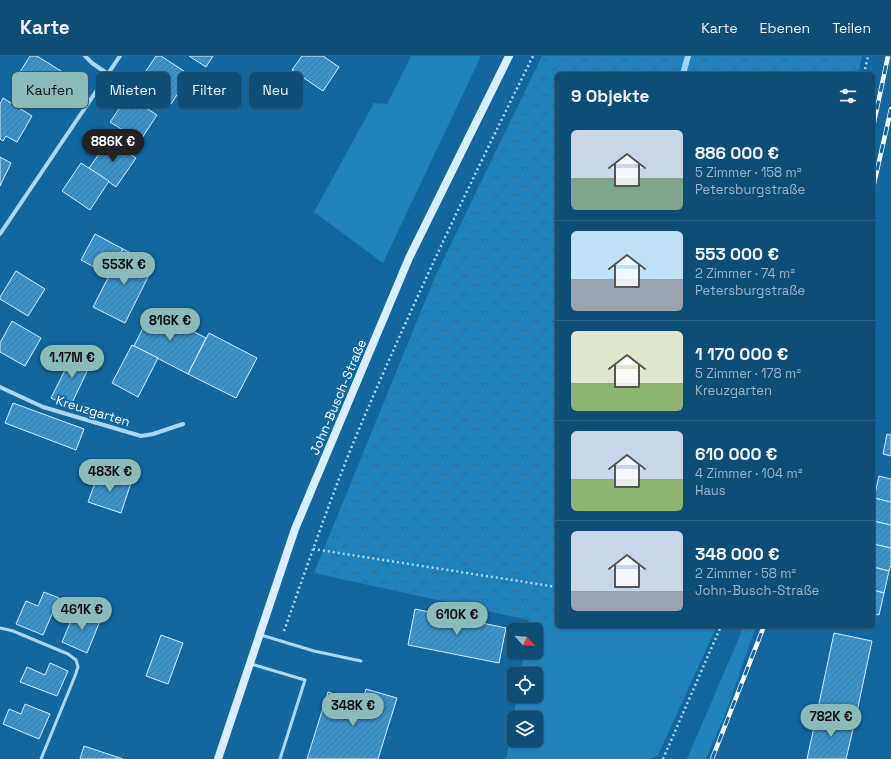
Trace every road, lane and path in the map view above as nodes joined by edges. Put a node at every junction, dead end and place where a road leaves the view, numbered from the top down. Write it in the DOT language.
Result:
graph roads {
  1 [pos="85,56"];
  2 [pos="120,56"];
  3 [pos="509,56"];
  4 [pos="533,56"];
  5 [pos="868,56"];
  6 [pos="105,72"];
  7 [pos="109,72"];
  8 [pos="864,72"];
  9 [pos="96,92"];
  10 [pos="0,234"];
  11 [pos="0,387"];
  12 [pos="183,424"];
  13 [pos="313,548"];
  14 [pos="555,587"];
  15 [pos="0,628"];
  16 [pos="720,628"];
  17 [pos="259,635"];
  18 [pos="281,641"];
  19 [pos="361,661"];
  20 [pos="250,664"];
  21 [pos="41,759"];
  22 [pos="218,759"];
  23 [pos="280,759"];
  24 [pos="663,759"];
  1 -- 6 [label="street"];
  2 -- 7 [label="street"];
  3 -- 17 [label="main road, John-Busch-Straße"];
  4 -- 13 [label="path"];
  5 -- 8 [label="path"];
  9 -- 10 [label="street"];
  11 -- 12 [label="street, Kreuzgarten"];
  13 -- 14 [label="path"];
  13 -- 18 [label="path"];
  15 -- 21 [label="lane"];
  16 -- 24 [label="path"];
  17 -- 18 [label="lane"];
  17 -- 20 [label="main road, John-Busch-Straße"];
  18 -- 19 [label="lane"];
  20 -- 22 [label="main road, John-Busch-Straße"];
  20 -- 23 [label="lane"];
}
